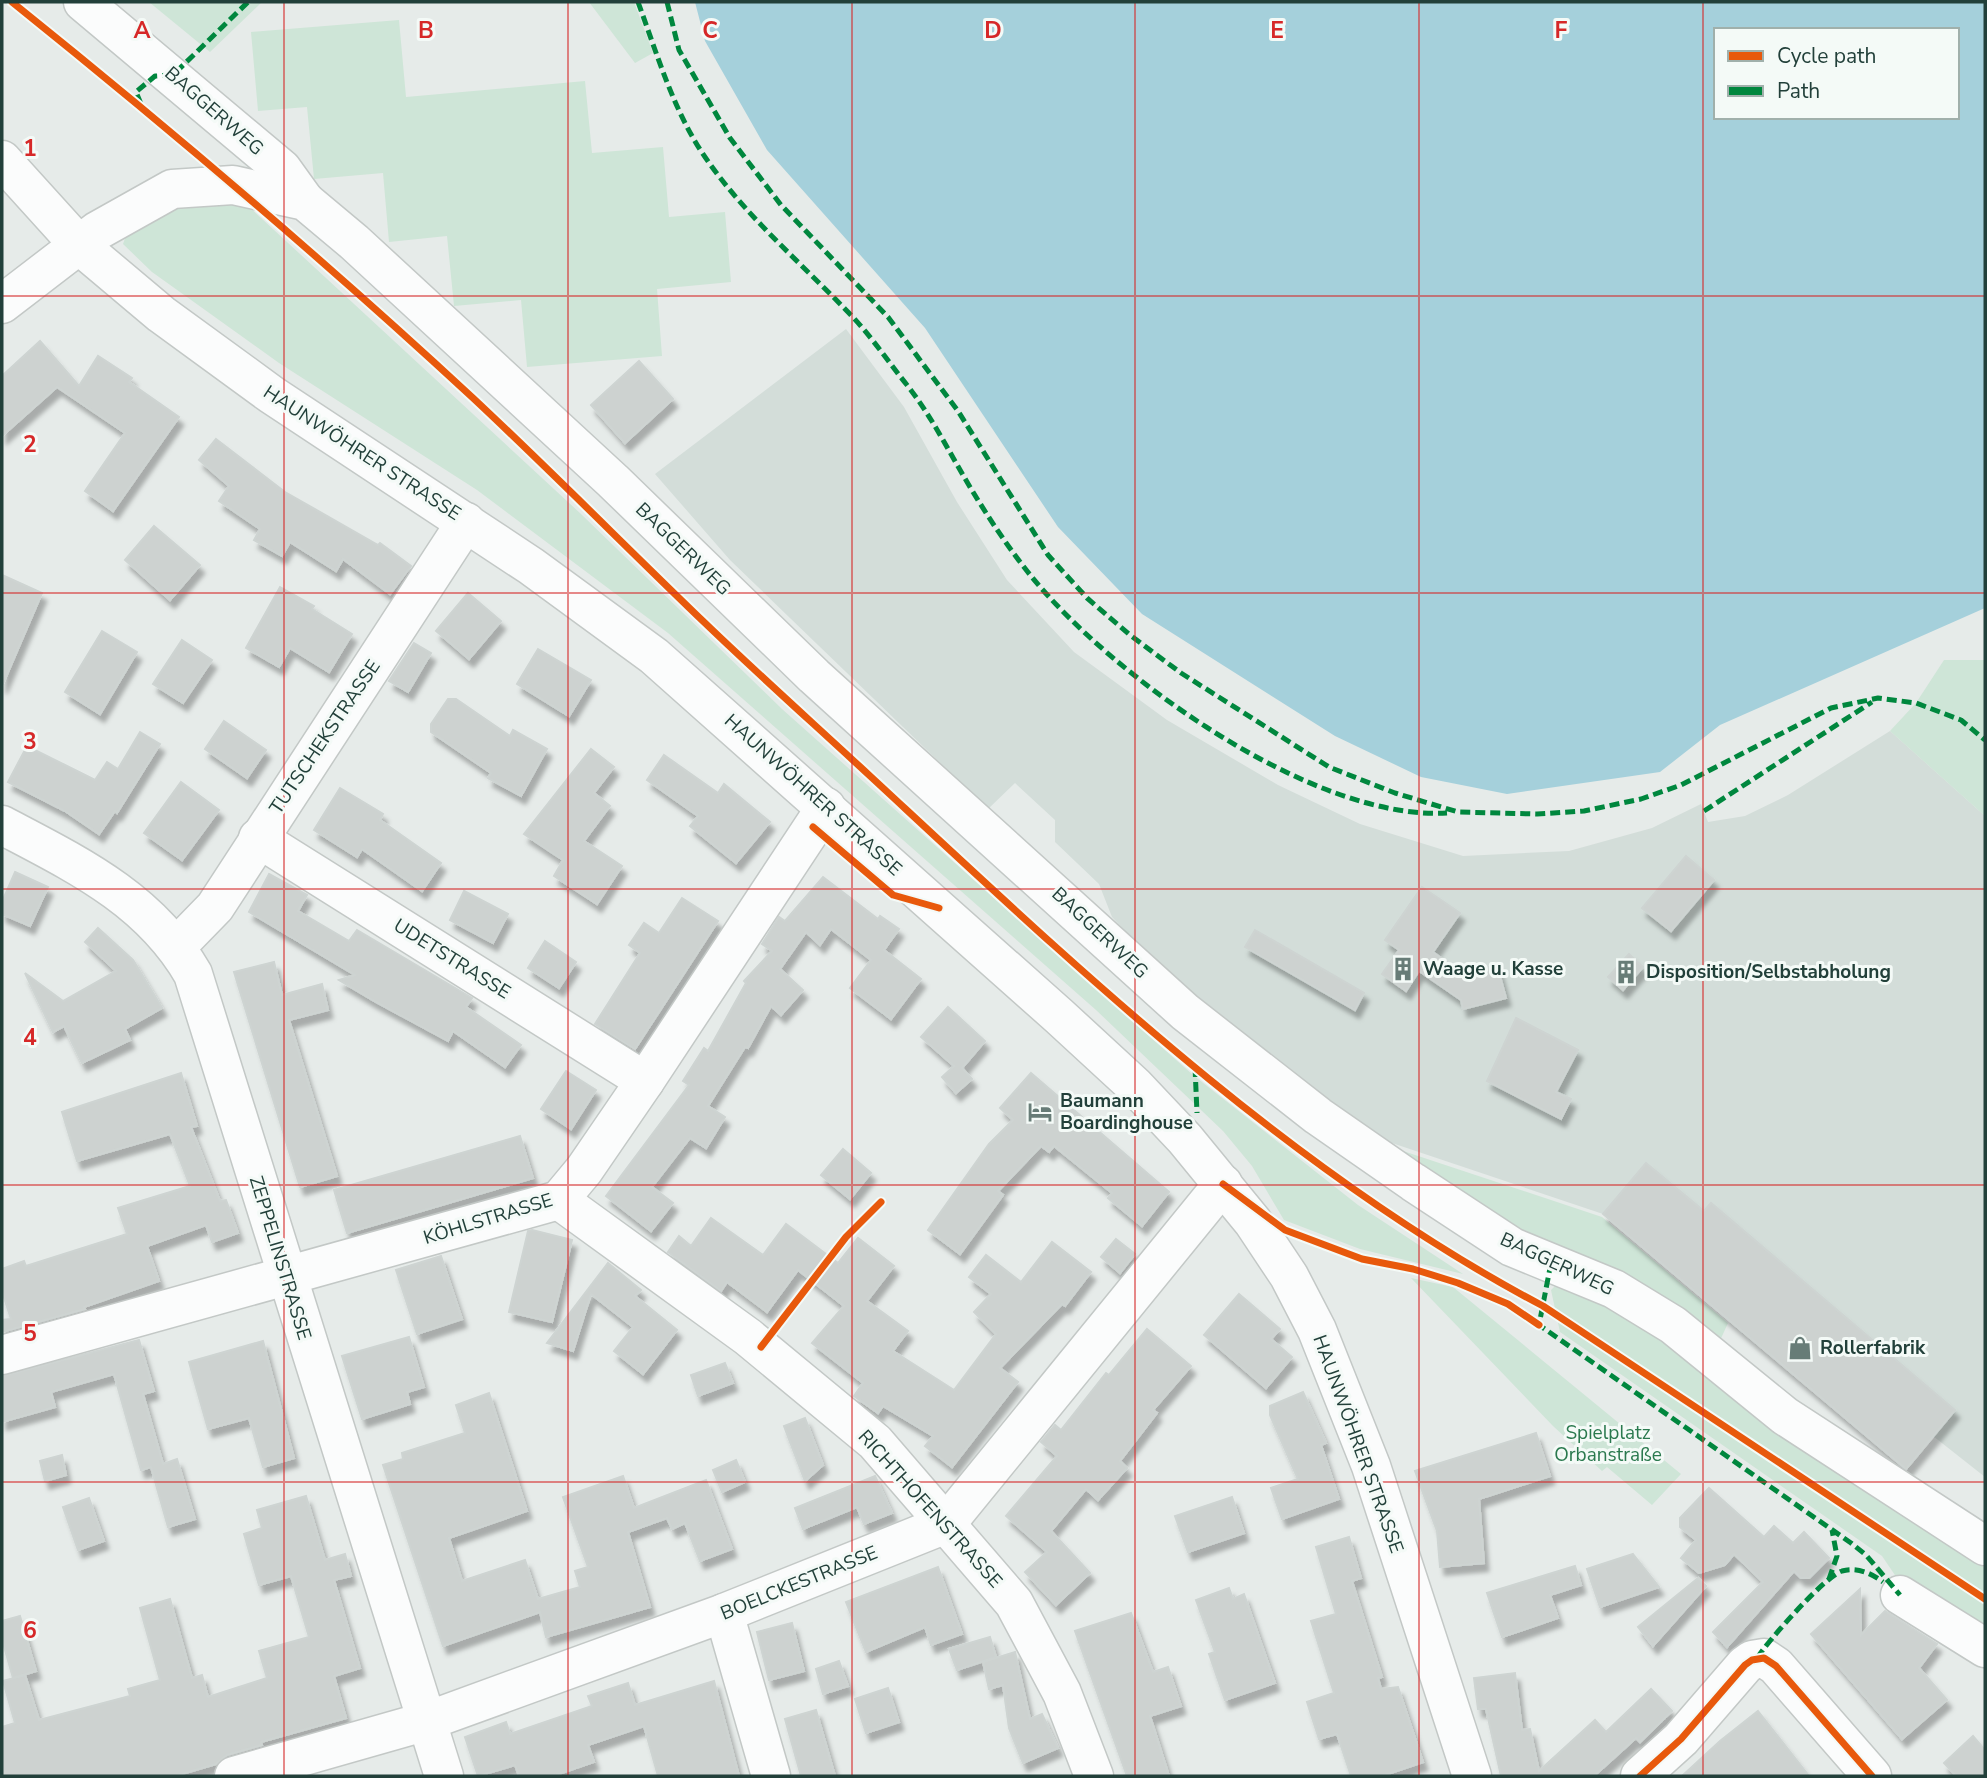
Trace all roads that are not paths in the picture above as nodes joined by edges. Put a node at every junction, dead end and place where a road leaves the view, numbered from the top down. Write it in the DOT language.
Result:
graph roads {
  1 [pos="83,2"];
  2 [pos="2,160"];
  3 [pos="305,201"];
  4 [pos="79,246"];
  5 [pos="2,304"];
  6 [pos="466,522"];
  7 [pos="825,807"];
  8 [pos="2,825"];
  9 [pos="258,838"];
  10 [pos="177,946"];
  11 [pos="645,1080"];
  12 [pos="1223,1184"];
  13 [pos="559,1200"];
  14 [pos="285,1276"];
  15 [pos="2,1355"];
  16 [pos="946,1524"];
  17 [pos="1985,1546"];
  18 [pos="1900,1595"];
  19 [pos="724,1613"];
  20 [pos="1985,1648"];
  21 [pos="427,1721"];
  22 [pos="234,1776"];
  23 [pos="444,1776"];
  24 [pos="771,1776"];
  25 [pos="1094,1776"];
  26 [pos="1472,1776"];
  27 [pos="1640,1776"];
  28 [pos="1871,1776"];
  1 -- 3 [label="street, BAGGERWEG"];
  2 -- 4 [label="street, HAUNWÖHRER STRASSE"];
  3 -- 4 [label="street, BAGGERWEG"];
  3 -- 17 [label="street, BAGGERWEG"];
  4 -- 5 [label="street, BAGGERWEG"];
  4 -- 6 [label="street, HAUNWÖHRER STRASSE"];
  6 -- 7 [label="street, HAUNWÖHRER STRASSE"];
  6 -- 9 [label="street, TUTSCHEKSTRASSE"];
  7 -- 11 [label="street, KÖHLSTRASSE"];
  7 -- 12 [label="street, HAUNWÖHRER STRASSE"];
  8 -- 10 [label="street, ZEPPELINSTRASSE"];
  9 -- 10 [label="street, TUTSCHEKSTRASSE"];
  9 -- 11 [label="street, UDETSTRASSE"];
  10 -- 14 [label="street, ZEPPELINSTRASSE"];
  11 -- 13 [label="street, KÖHLSTRASSE"];
  12 -- 16 [label="street, BOELCKESTRASSE"];
  12 -- 26 [label="street, HAUNWÖHRER STRASSE"];
  13 -- 14 [label="street, KÖHLSTRASSE"];
  13 -- 16 [label="street, RICHTHOFENSTRASSE"];
  14 -- 15 [label="street, KÖHLSTRASSE"];
  14 -- 21 [label="street, ZEPPELINSTRASSE"];
  16 -- 19 [label="street, BOELCKESTRASSE"];
  16 -- 25 [label="street, RICHTHOFENSTRASSE"];
  18 -- 20 [label="street"];
  19 -- 21 [label="street, BOELCKESTRASSE"];
  19 -- 24 [label="street"];
  21 -- 22 [label="street, BOELCKESTRASSE"];
  21 -- 23 [label="street, ZEPPELINSTRASSE"];
  27 -- 28 [label="street"];
}
